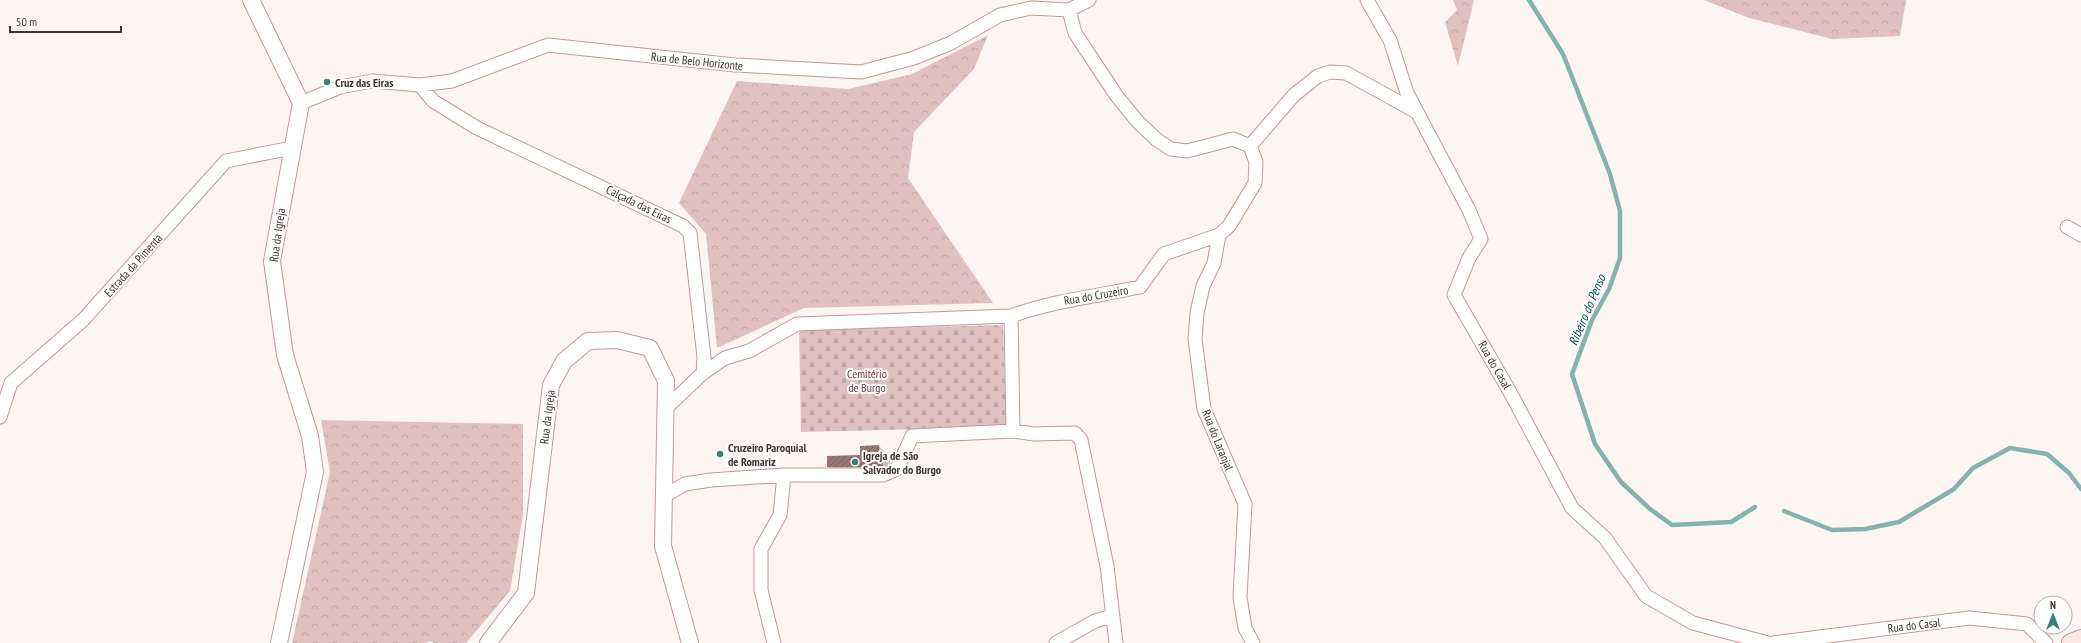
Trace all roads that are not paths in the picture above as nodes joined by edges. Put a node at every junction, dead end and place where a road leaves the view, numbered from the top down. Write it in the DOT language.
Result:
graph roads {
  1 [pos="251,0"];
  2 [pos="1089,0"];
  3 [pos="1367,0"];
  4 [pos="1069,10"];
  5 [pos="420,85"];
  6 [pos="301,103"];
  7 [pos="1417,112"];
  8 [pos="1250,146"];
  9 [pos="292,148"];
  10 [pos="2067,227"];
  11 [pos="1219,235"];
  12 [pos="2081,235"];
  13 [pos="1011,316"];
  14 [pos="703,373"];
  15 [pos="666,408"];
  16 [pos="0,418"];
  17 [pos="1013,431"];
  18 [pos="784,475"];
  19 [pos="664,496"];
  20 [pos="1112,616"];
  21 [pos="2081,639"];
  22 [pos="279,643"];
  23 [pos="488,643"];
  24 [pos="690,643"];
  25 [pos="774,643"];
  26 [pos="1056,643"];
  27 [pos="1116,643"];
  28 [pos="1254,643"];
  29 [pos="1768,643"];
  30 [pos="1773,643"];
  31 [pos="2046,643"];
  32 [pos="2071,643"];
  1 -- 6 [label="street"];
  2 -- 4 [label="street, Rua de Belo Horizonte"];
  3 -- 7 [label="street, Rua do Casal"];
  4 -- 5 [label="street, Rua de Belo Horizonte"];
  4 -- 8 [label="street"];
  5 -- 6 [label="street, Rua de Belo Horizonte"];
  5 -- 14 [label="street, Calçada das Eiras"];
  6 -- 9 [label="street, Rua da Igreja"];
  7 -- 8 [label="street"];
  7 -- 29 [label="street, Rua do Casal"];
  8 -- 11 [label="street, Rua do Cruzeiro"];
  9 -- 16 [label="street, Estrada da Pimenta"];
  9 -- 22 [label="street, Rua da Igreja"];
  10 -- 12 [label="street"];
  11 -- 13 [label="street, Rua do Cruzeiro"];
  11 -- 28 [label="street, Rua do Laranjal"];
  13 -- 14 [label="street, Rua do Cruzeiro"];
  13 -- 17 [label="street"];
  14 -- 15 [label="street"];
  15 -- 19 [label="street, Rua da Igreja"];
  15 -- 23 [label="street, Rua da Igreja"];
  17 -- 18 [label="street"];
  17 -- 20 [label="street"];
  18 -- 19 [label="street"];
  18 -- 25 [label="street"];
  19 -- 24 [label="street, Rua da Igreja"];
  20 -- 26 [label="street"];
  20 -- 27 [label="street"];
  21 -- 32 [label="main road"];
  30 -- 31 [label="street, Rua do Casal"];
}
